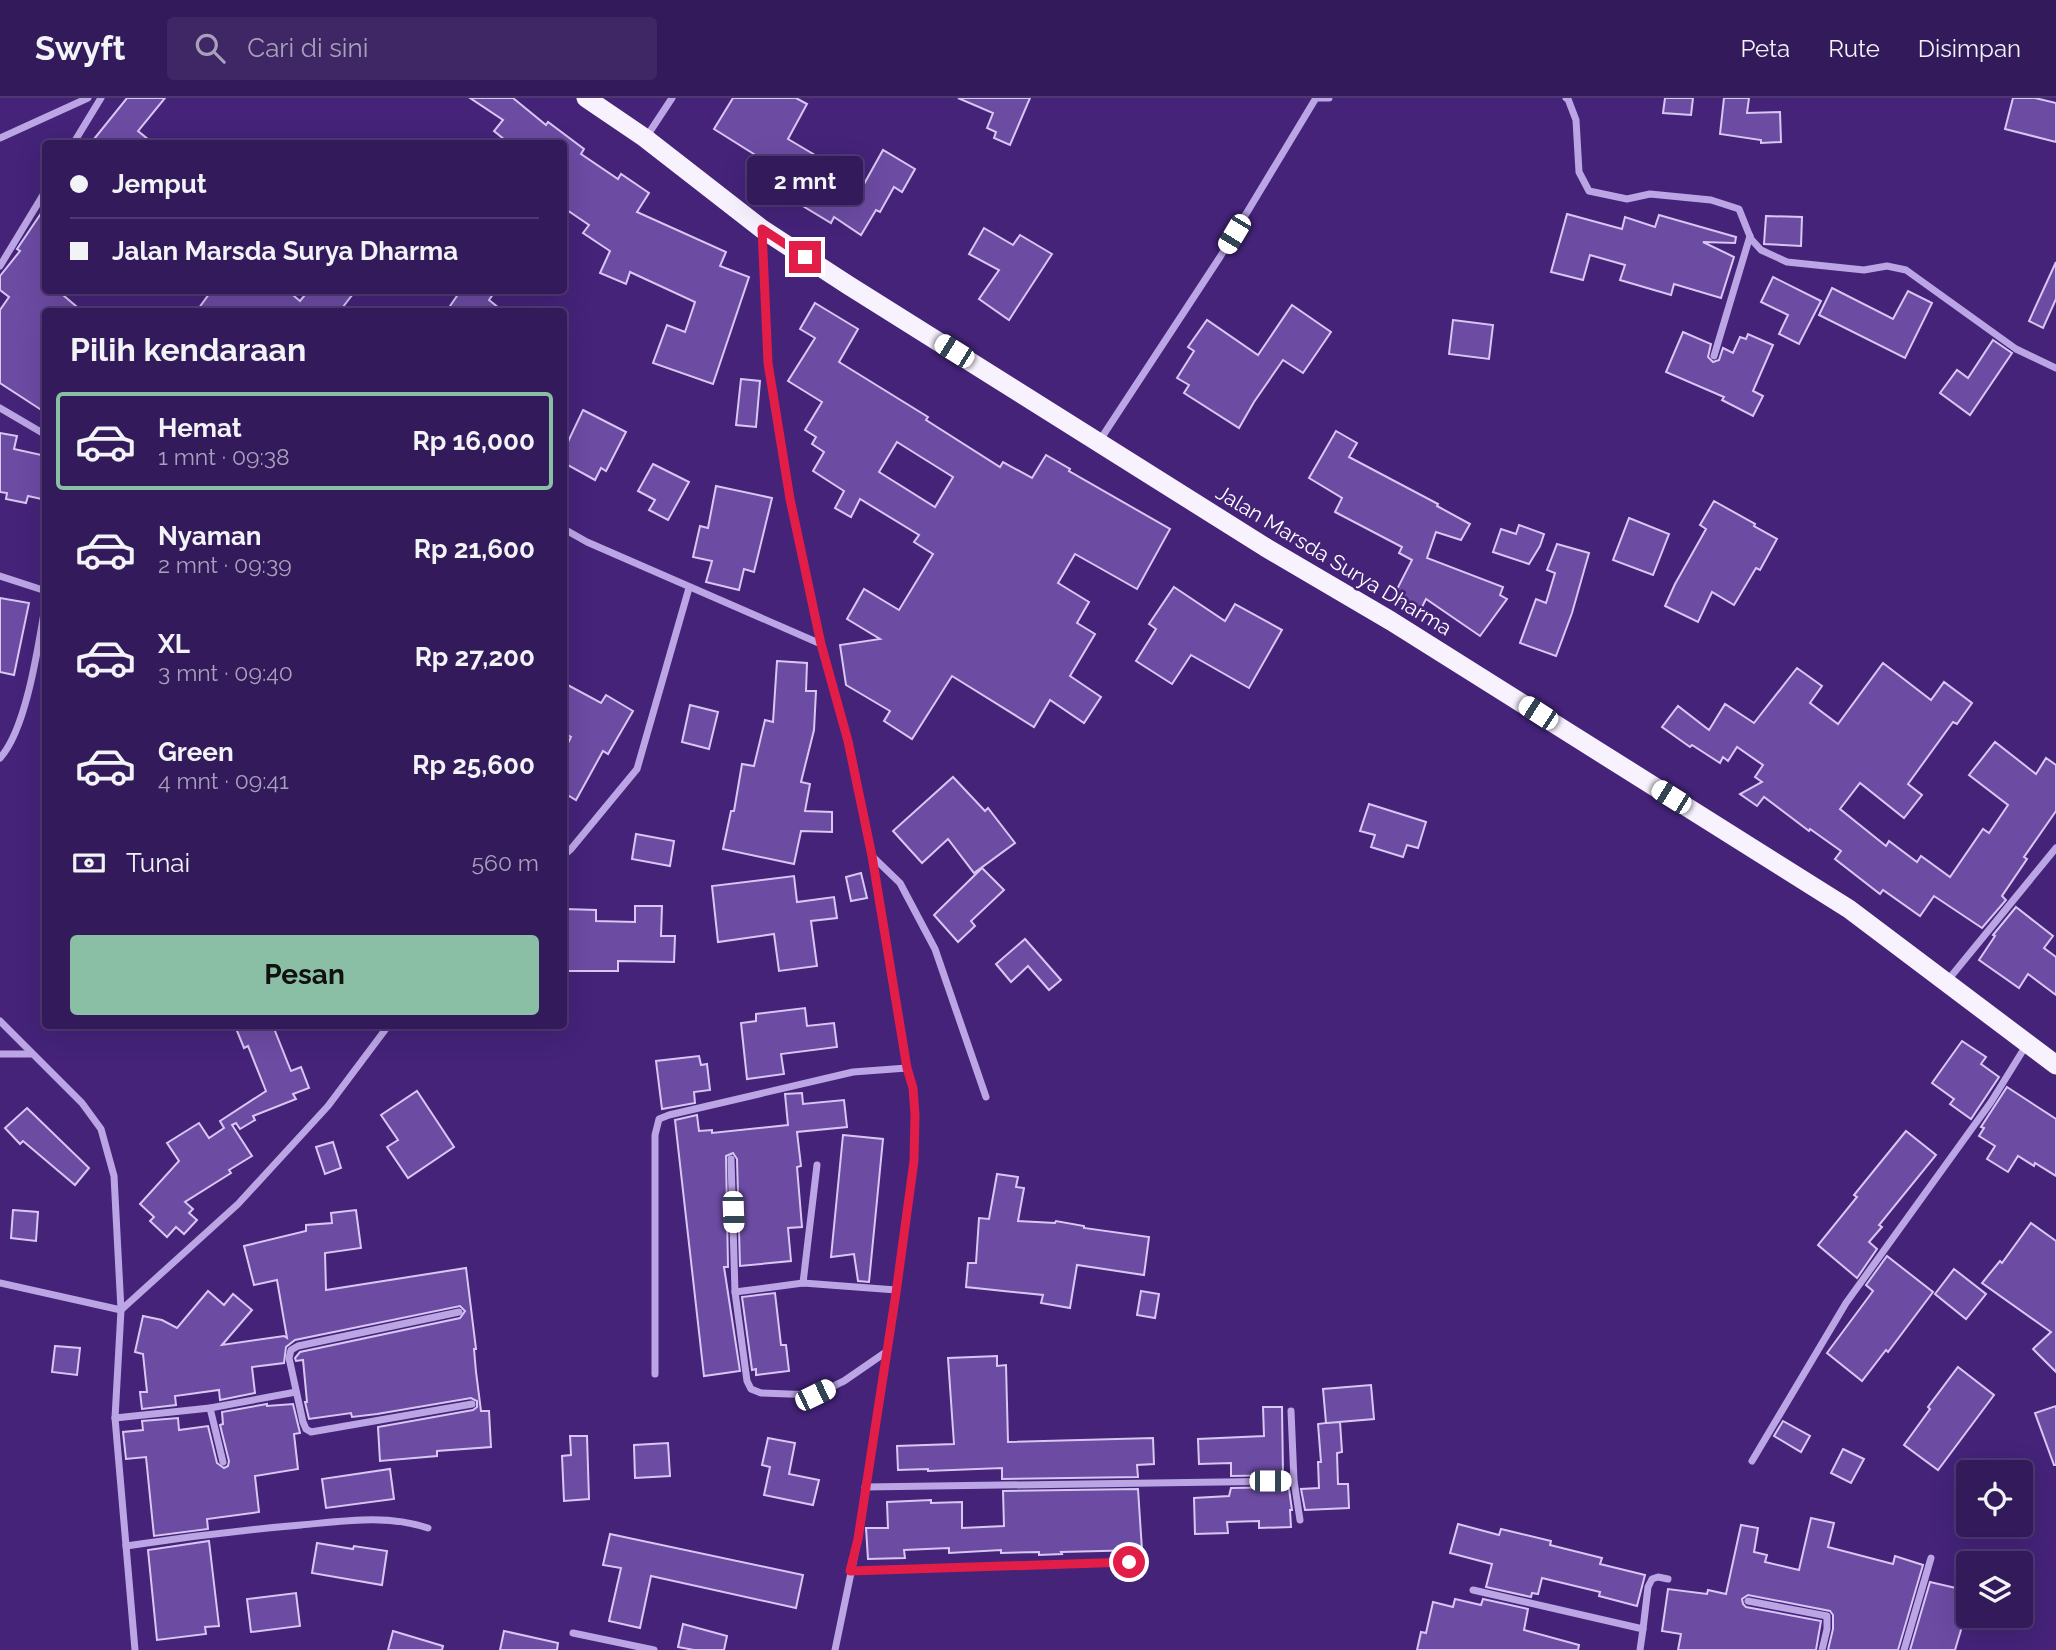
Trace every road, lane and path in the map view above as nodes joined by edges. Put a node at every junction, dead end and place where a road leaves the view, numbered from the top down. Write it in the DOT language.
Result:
graph roads {
  1 [pos="88,98"];
  2 [pos="101,98"];
  3 [pos="586,98"];
  4 [pos="672,98"];
  5 [pos="1316,98"];
  6 [pos="1329,98"];
  7 [pos="1566,98"];
  8 [pos="0,138"];
  9 [pos="645,138"];
  10 [pos="75,140"];
  11 [pos="42,197"];
  12 [pos="762,229"];
  13 [pos="1750,235"];
  14 [pos="0,266"];
  15 [pos="1714,356"];
  16 [pos="2056,368"];
  17 [pos="0,408"];
  18 [pos="42,433"];
  19 [pos="1098,443"];
  20 [pos="567,531"];
  21 [pos="0,576"];
  22 [pos="689,588"];
  23 [pos="42,590"];
  24 [pos="42,624"];
  25 [pos="821,644"];
  26 [pos="0,758"];
  27 [pos="2056,848"];
  28 [pos="567,852"];
  29 [pos="872,856"];
  30 [pos="1947,981"];
  31 [pos="0,1021"];
  32 [pos="386,1029"];
  33 [pos="2028,1044"];
  34 [pos="0,1054"];
  35 [pos="31,1054"];
  36 [pos="2056,1065"];
  37 [pos="907,1068"];
  38 [pos="986,1097"];
  39 [pos="731,1159"];
  40 [pos="817,1165"];
  41 [pos="0,1283"];
  42 [pos="803,1283"];
  43 [pos="896,1290"];
  44 [pos="735,1292"];
  45 [pos="121,1310"];
  46 [pos="459,1312"];
  47 [pos="886,1352"];
  48 [pos="655,1374"];
  49 [pos="296,1392"];
  50 [pos="472,1404"];
  51 [pos="210,1408"];
  52 [pos="1290,1412"];
  53 [pos="115,1418"];
  54 [pos="1752,1461"];
  55 [pos="223,1462"];
  56 [pos="1294,1481"];
  57 [pos="865,1486"];
  58 [pos="1300,1520"];
  59 [pos="428,1528"];
  60 [pos="126,1546"];
  61 [pos="1931,1558"];
  62 [pos="1129,1562"];
  63 [pos="850,1571"];
  64 [pos="1668,1579"];
  65 [pos="1473,1590"];
  66 [pos="1748,1601"];
  67 [pos="1643,1629"];
  68 [pos="573,1633"];
  69 [pos="135,1650"];
  70 [pos="654,1650"];
  71 [pos="835,1650"];
  72 [pos="1640,1650"];
  73 [pos="1822,1650"];
  74 [pos="1904,1650"];
  1 -- 8 [label="street"];
  2 -- 10 [label="street"];
  3 -- 9 [label="highway, Jalan Marsda Surya Dharma"];
  4 -- 9 [label="street"];
  5 -- 6 [label="street"];
  5 -- 19 [label="street"];
  7 -- 13 [label="street"];
  9 -- 12 [label="highway, Jalan Marsda Surya Dharma"];
  11 -- 14 [label="street"];
  12 -- 19 [label="highway, Jalan Marsda Surya Dharma"];
  12 -- 25 [label="street"];
  13 -- 15 [label="street"];
  13 -- 16 [label="street"];
  17 -- 18 [label="street"];
  19 -- 30 [label="highway, Jalan Marsda Surya Dharma"];
  20 -- 22 [label="street"];
  21 -- 23 [label="street"];
  22 -- 25 [label="street"];
  22 -- 28 [label="street"];
  24 -- 26 [label="street"];
  25 -- 29 [label="street"];
  27 -- 30 [label="street"];
  29 -- 37 [label="street"];
  29 -- 38 [label="street"];
  30 -- 33 [label="highway, Jalan Marsda Surya Dharma"];
  31 -- 35 [label="street"];
  32 -- 45 [label="street"];
  33 -- 36 [label="highway, Jalan Marsda Surya Dharma"];
  33 -- 54 [label="street"];
  34 -- 35 [label="street"];
  35 -- 45 [label="street"];
  37 -- 43 [label="street"];
  37 -- 48 [label="street"];
  39 -- 44 [label="street"];
  40 -- 42 [label="street"];
  41 -- 45 [label="street"];
  42 -- 43 [label="street"];
  42 -- 44 [label="street"];
  43 -- 47 [label="street"];
  44 -- 47 [label="street"];
  45 -- 53 [label="street"];
  46 -- 49 [label="street"];
  47 -- 57 [label="street"];
  49 -- 50 [label="street"];
  49 -- 51 [label="street"];
  51 -- 53 [label="street"];
  51 -- 55 [label="street"];
  52 -- 56 [label="street"];
  53 -- 60 [label="street"];
  56 -- 57 [label="street"];
  56 -- 58 [label="street"];
  57 -- 63 [label="street"];
  59 -- 60 [label="street"];
  60 -- 69 [label="street"];
  61 -- 74 [label="street"];
  62 -- 63 [label="street"];
  63 -- 71 [label="street"];
  64 -- 67 [label="street"];
  65 -- 67 [label="street"];
  66 -- 73 [label="street"];
  67 -- 72 [label="street"];
  68 -- 70 [label="street"];
}
